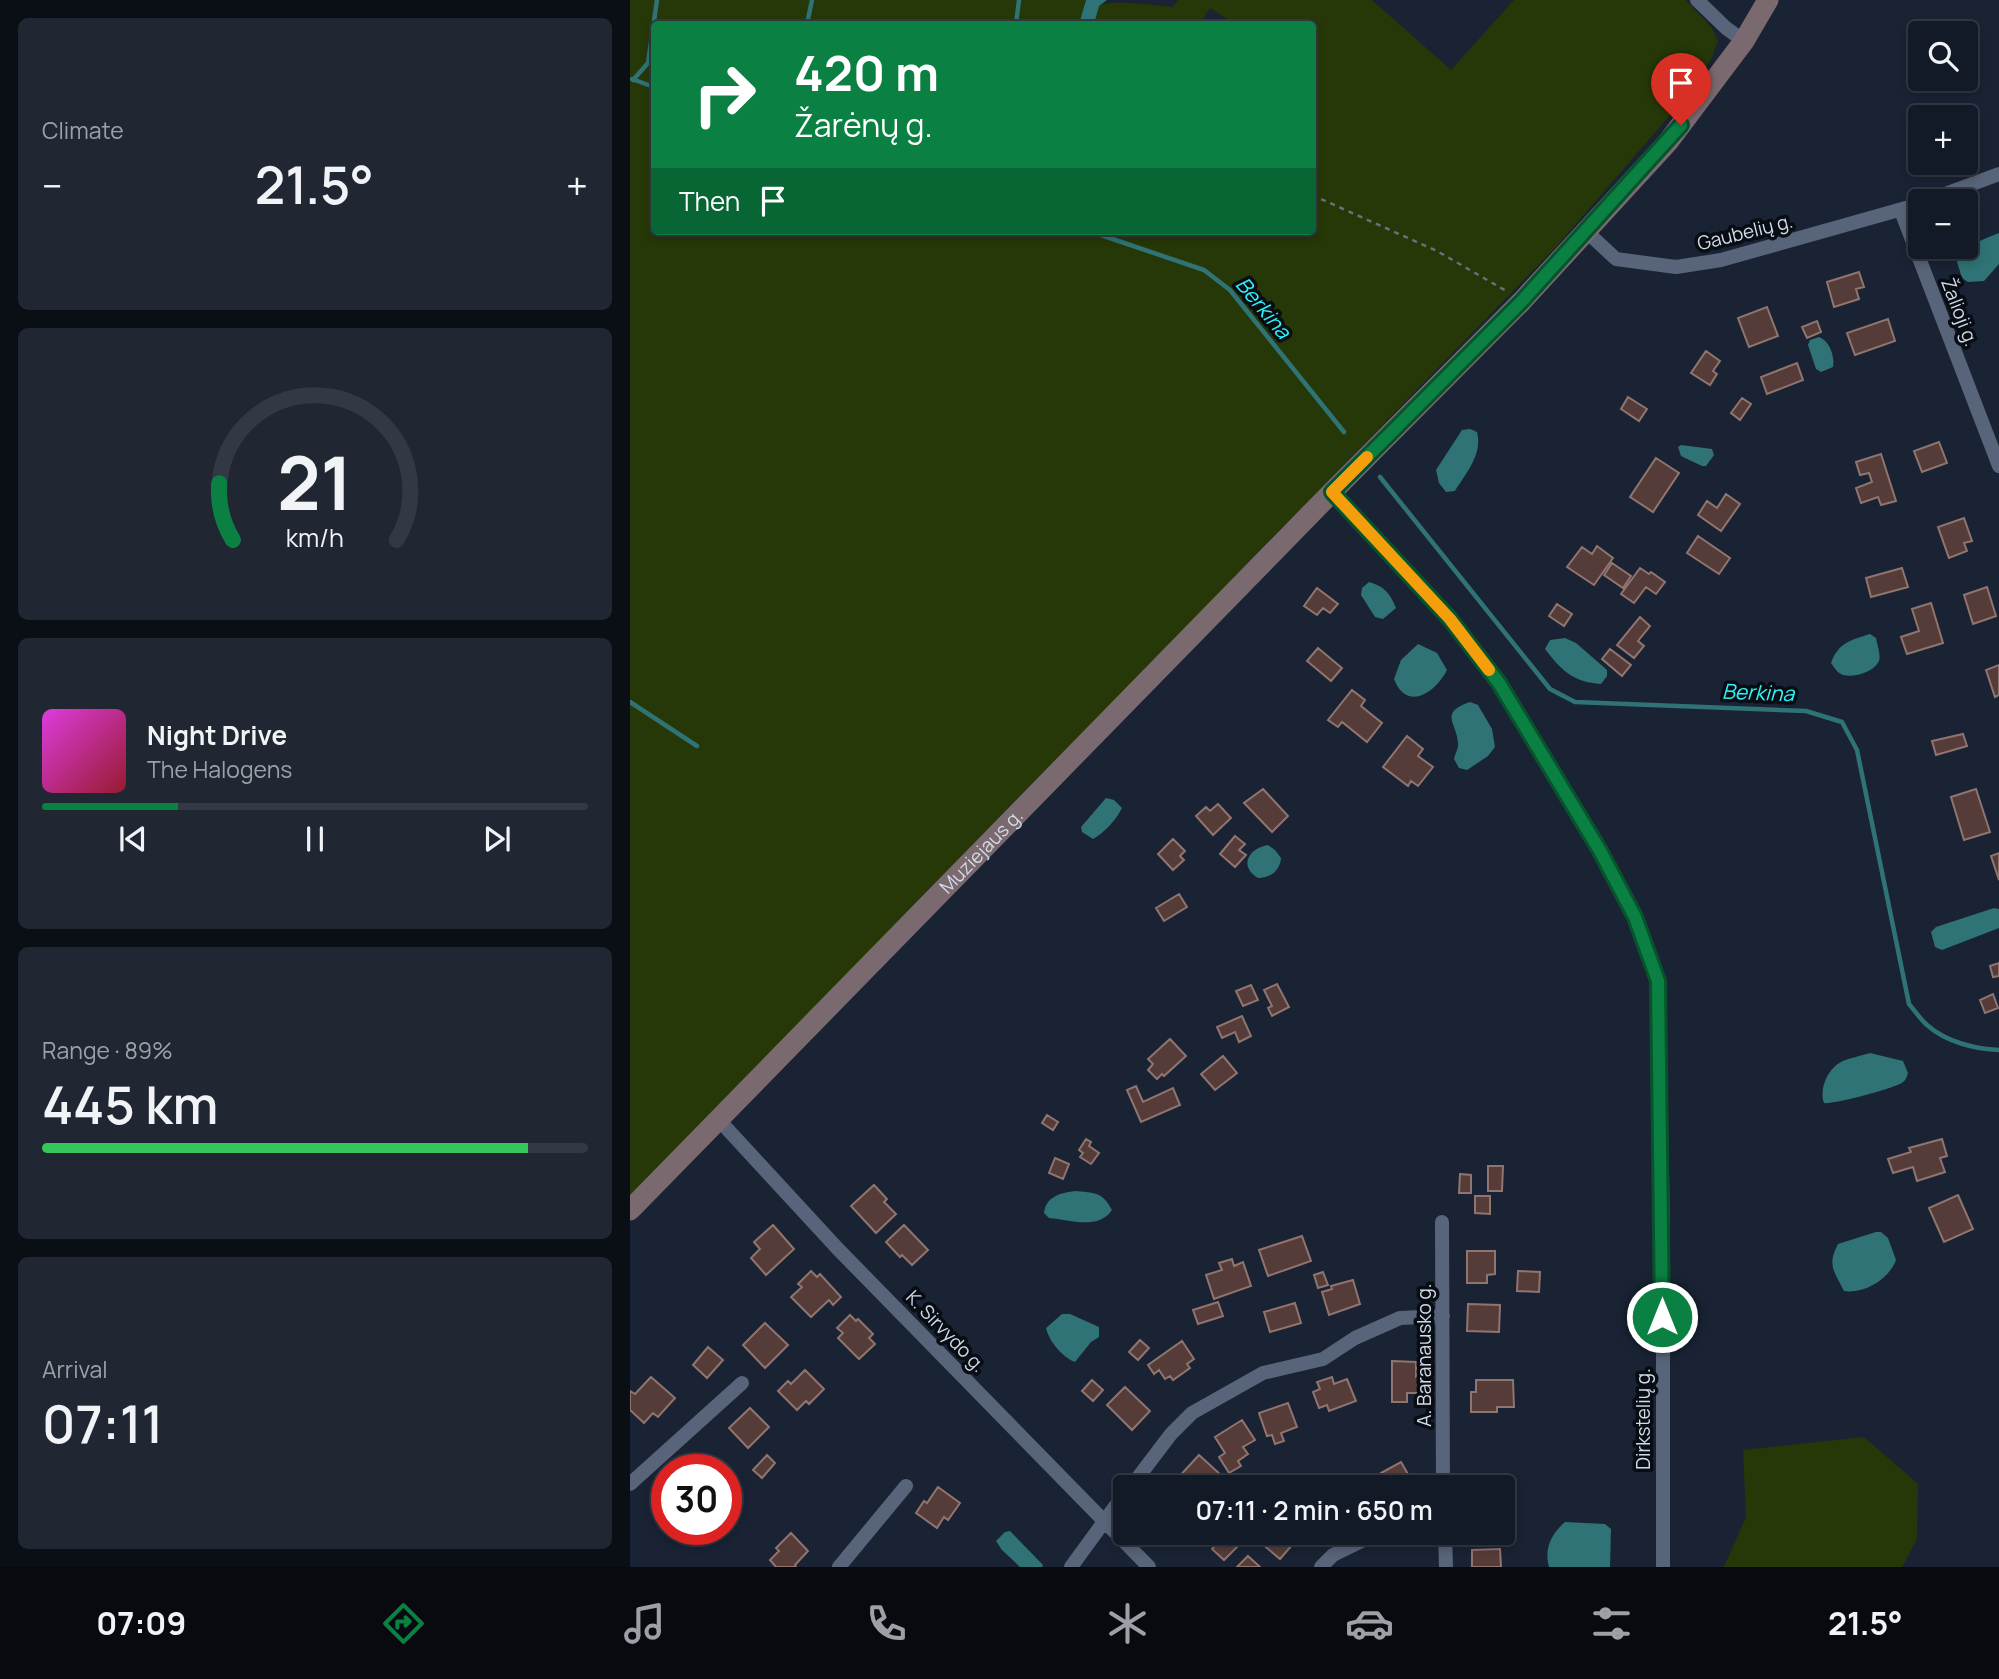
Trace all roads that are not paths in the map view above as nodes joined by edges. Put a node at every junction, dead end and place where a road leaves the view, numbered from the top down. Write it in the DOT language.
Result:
graph roads {
  1 [pos="1697,0"];
  2 [pos="1768,0"];
  3 [pos="1744,41"];
  4 [pos="1999,174"];
  5 [pos="1958,189"];
  6 [pos="1908,208"];
  7 [pos="1901,211"];
  8 [pos="1586,231"];
  9 [pos="1999,466"];
  10 [pos="1332,492"];
  11 [pos="719,1120"];
  12 [pos="630,1210"];
  13 [pos="1442,1222"];
  14 [pos="1443,1316"];
  15 [pos="742,1382"];
  16 [pos="1140,1475"];
  17 [pos="1443,1475"];
  18 [pos="630,1483"];
  19 [pos="906,1486"];
  20 [pos="1113,1509"];
  21 [pos="1104,1521"];
  22 [pos="1353,1545"];
  23 [pos="1445,1545"];
  24 [pos="839,1567"];
  25 [pos="1071,1567"];
  26 [pos="1149,1567"];
  27 [pos="1321,1567"];
  28 [pos="1446,1567"];
  29 [pos="1663,1567"];
  1 -- 3 [label="street"];
  2 -- 3 [label="main road, Muziejaus g."];
  3 -- 8 [label="main road, Muziejaus g."];
  4 -- 5 [label="street"];
  6 -- 7 [label="street, Gaubelių g."];
  7 -- 8 [label="street, Gaubelių g."];
  7 -- 9 [label="street, Žalioji g."];
  8 -- 10 [label="main road, Muziejaus g."];
  10 -- 11 [label="main road, Muziejaus g."];
  10 -- 29 [label="street, Dirkstelių g."];
  11 -- 12 [label="main road, Muziejaus g."];
  11 -- 21 [label="street, K. Sirvydo g."];
  13 -- 14 [label="street, A. Baranausko g."];
  14 -- 16 [label="street"];
  14 -- 17 [label="street, A. Baranausko g."];
  15 -- 18 [label="street"];
  19 -- 24 [label="street"];
  20 -- 21 [label="street"];
  21 -- 25 [label="street"];
  21 -- 26 [label="street, K. Sirvydo g."];
  22 -- 27 [label="street"];
  23 -- 28 [label="street"];
}
